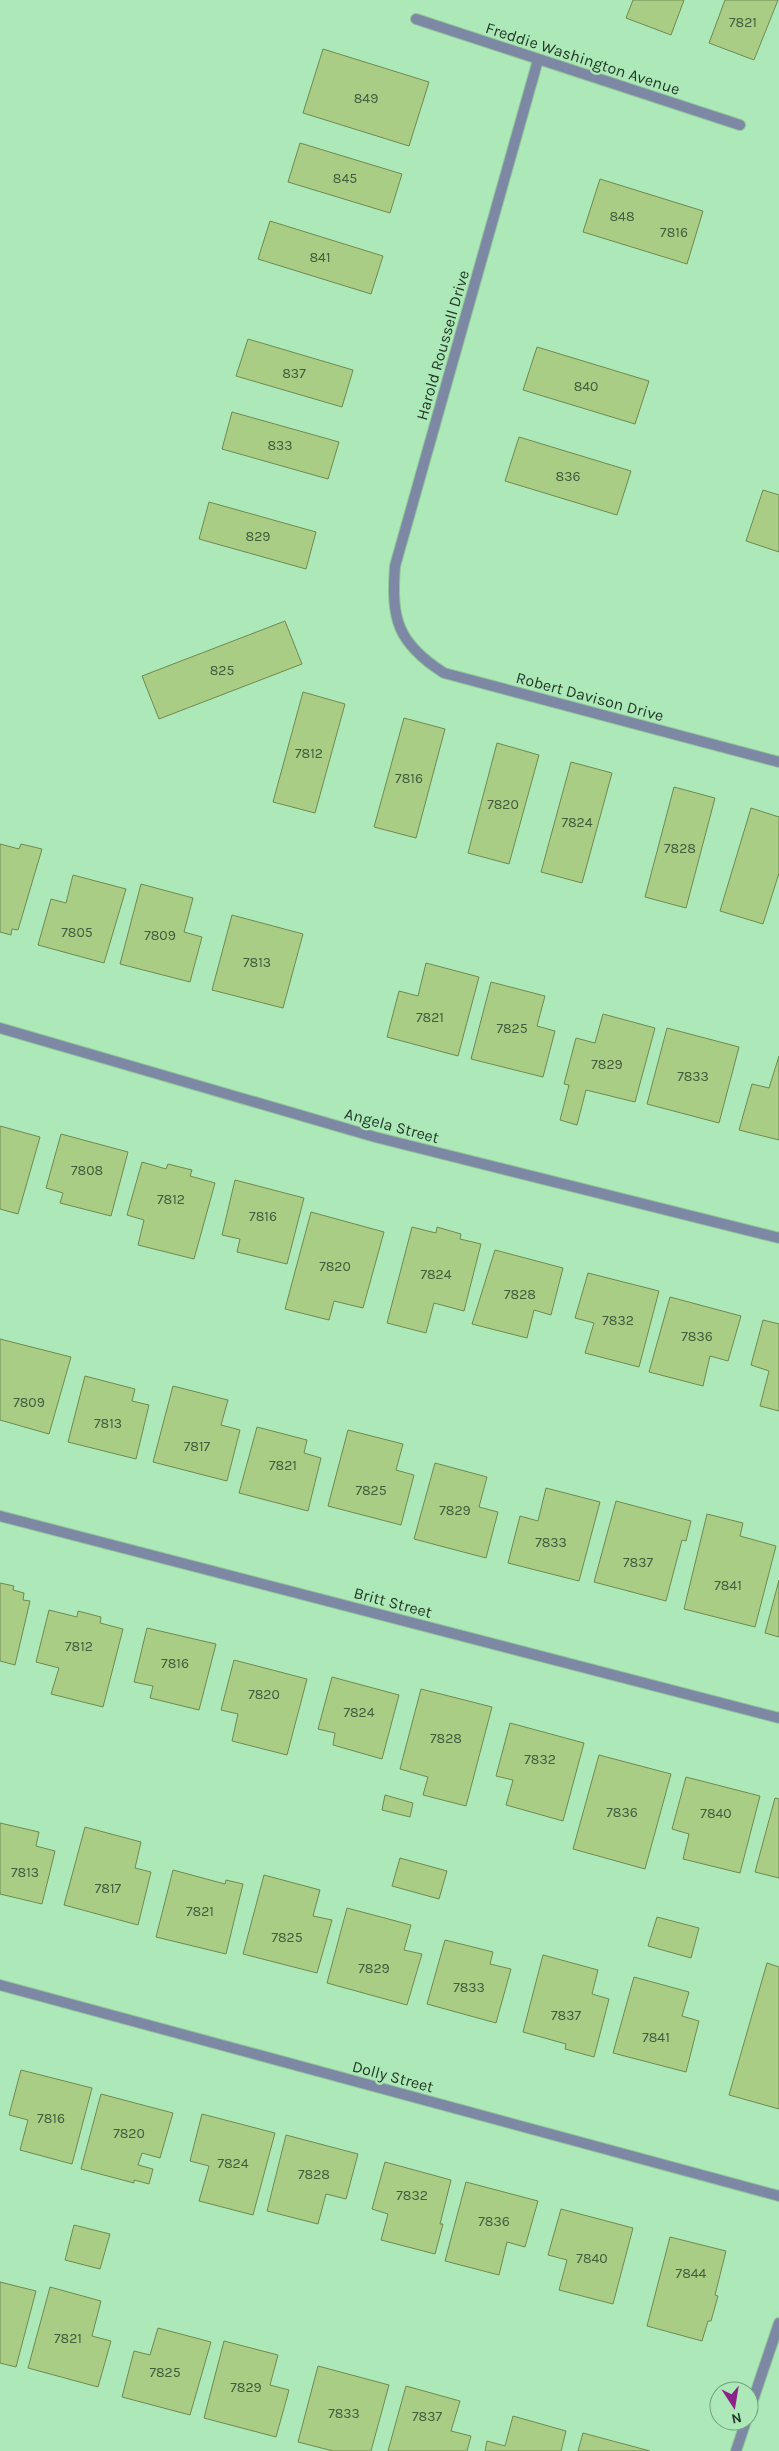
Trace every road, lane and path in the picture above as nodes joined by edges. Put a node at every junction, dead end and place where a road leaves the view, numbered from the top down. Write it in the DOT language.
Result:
graph roads {
  1 [pos="416,19"];
  2 [pos="538,60"];
  3 [pos="740,125"];
  4 [pos="405,640"];
  5 [pos="779,762"];
  6 [pos="0,1028"];
  7 [pos="779,1238"];
  8 [pos="0,1516"];
  9 [pos="779,1718"];
  10 [pos="0,1985"];
  11 [pos="779,2196"];
  12 [pos="779,2323"];
  13 [pos="759,2382"];
  14 [pos="743,2431"];
  15 [pos="736,2451"];
  1 -- 2 [label="street, Freddie Washington Avenue"];
  2 -- 3 [label="street, Freddie Washington Avenue"];
  2 -- 4 [label="street, Harold Roussell Drive"];
  4 -- 5 [label="street, Robert Davison Drive"];
  6 -- 7 [label="street, Angela Street"];
  8 -- 9 [label="street, Britt Street"];
  10 -- 11 [label="street, Dolly Street"];
  12 -- 13 [label="street"];
  14 -- 15 [label="street"];
}
